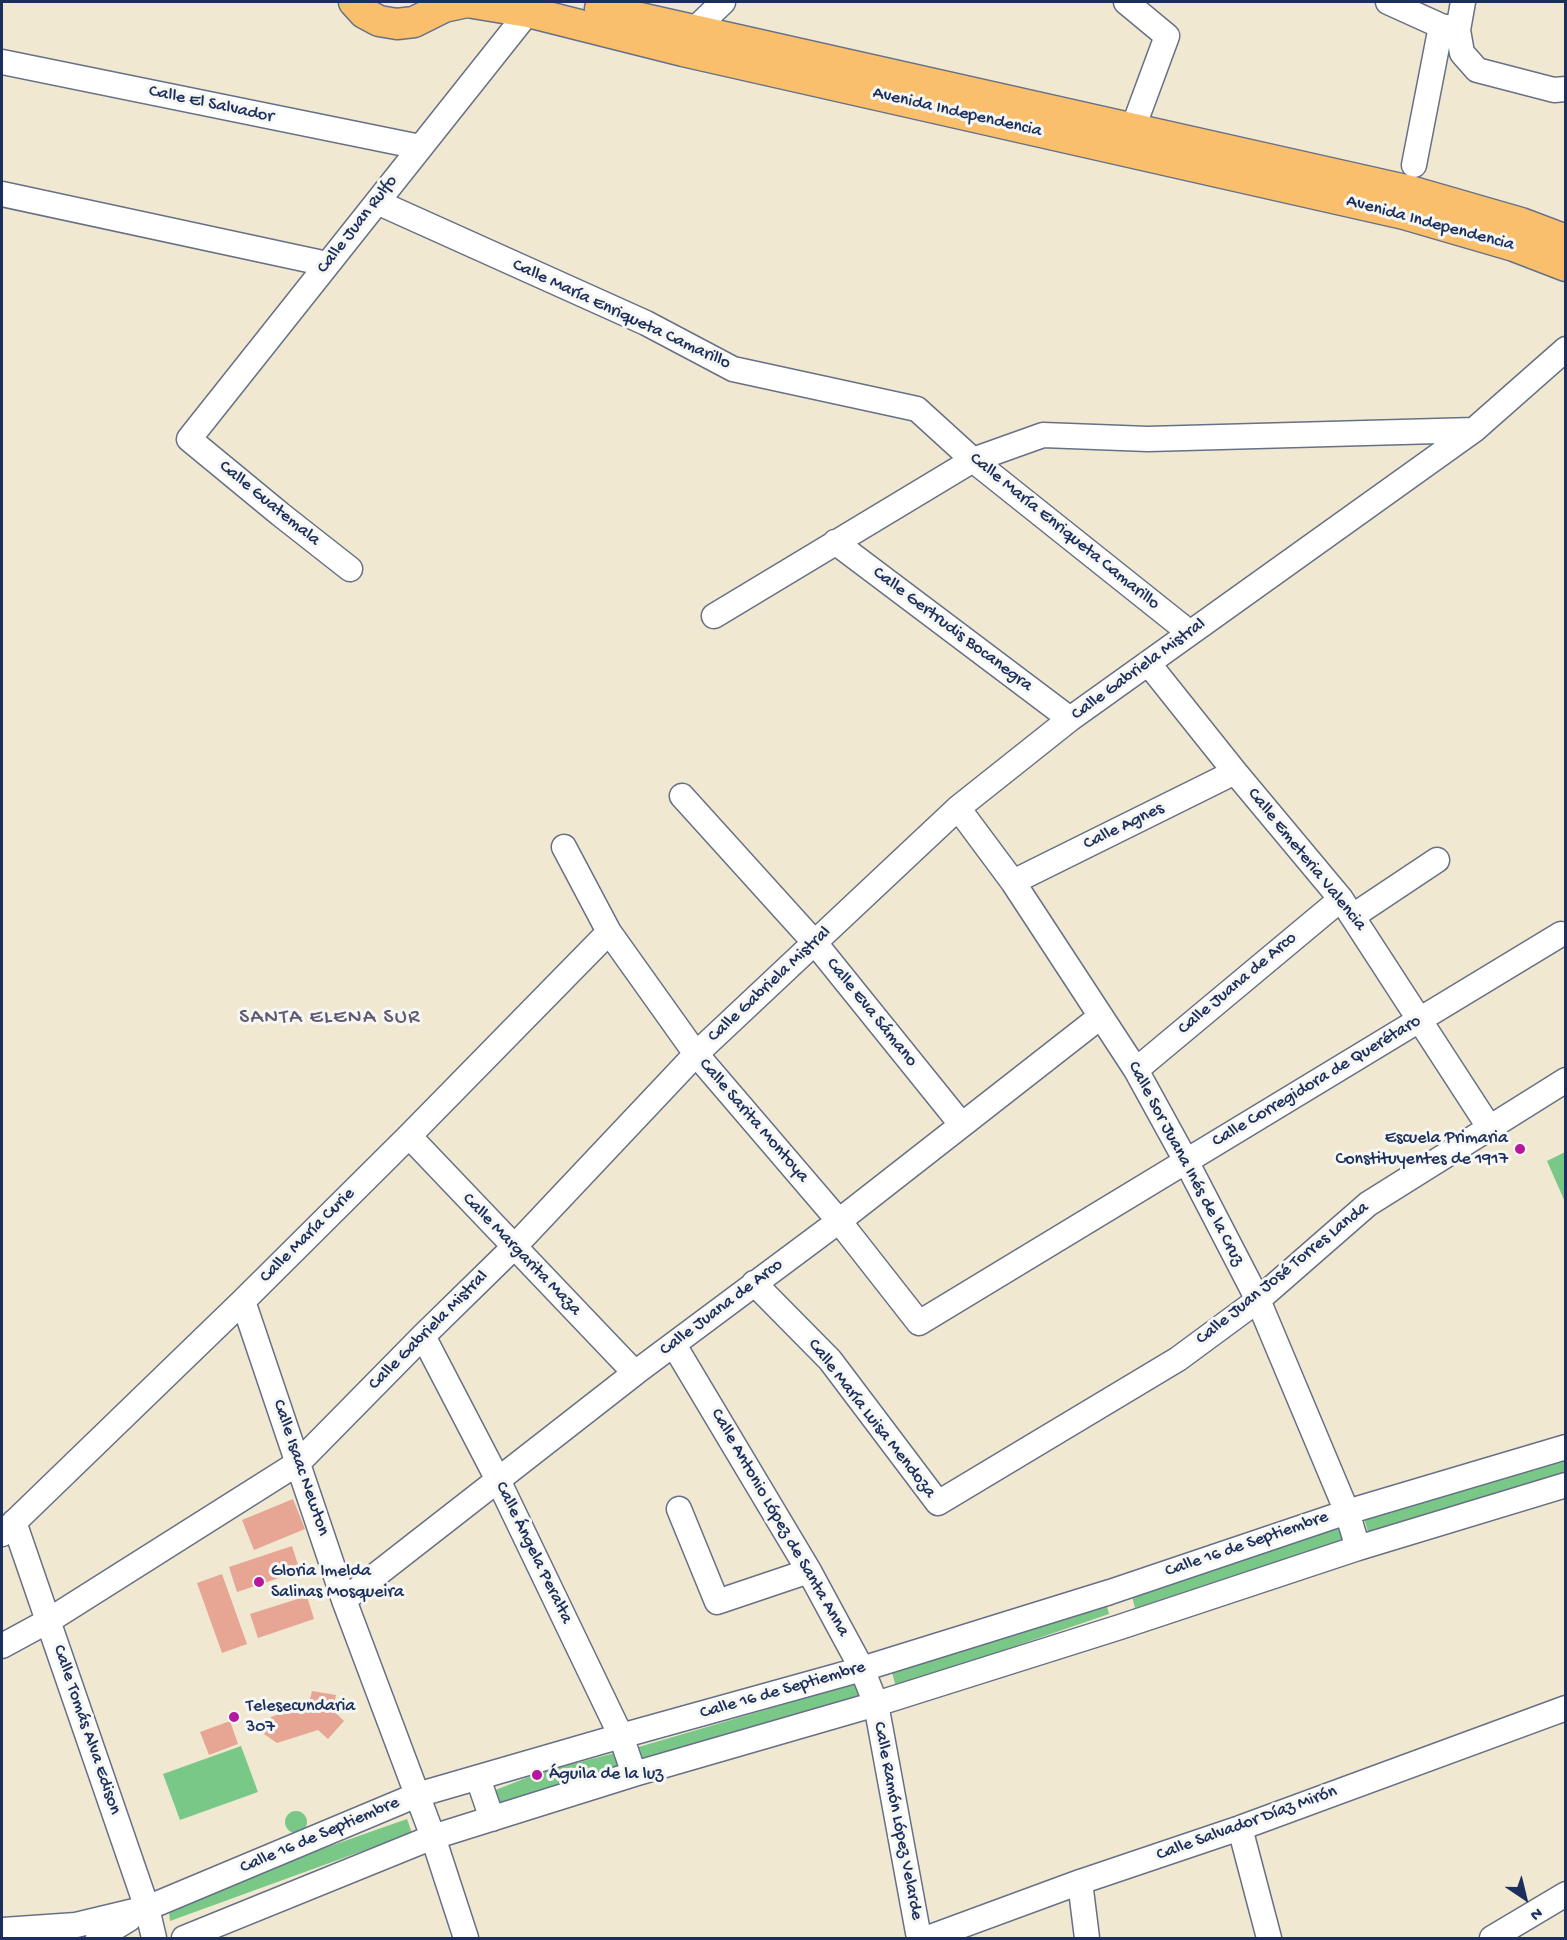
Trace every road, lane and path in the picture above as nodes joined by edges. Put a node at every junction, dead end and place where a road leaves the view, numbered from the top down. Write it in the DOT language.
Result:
graph roads {
  1 [pos="354,2"];
  2 [pos="568,2"];
  3 [pos="723,2"];
  4 [pos="1126,2"];
  5 [pos="1388,2"];
  6 [pos="1463,2"];
  7 [pos="446,4"];
  8 [pos="528,12"];
  9 [pos="1449,28"];
  10 [pos="688,41"];
  11 [pos="2,62"];
  12 [pos="1566,89"];
  13 [pos="1133,129"];
  14 [pos="420,147"];
  15 [pos="1414,165"];
  16 [pos="2,194"];
  17 [pos="377,202"];
  18 [pos="1566,240"];
  19 [pos="327,264"];
  20 [pos="1566,266"];
  21 [pos="1566,350"];
  22 [pos="1474,430"];
  23 [pos="189,439"];
  24 [pos="973,460"];
  25 [pos="835,542"];
  26 [pos="350,569"];
  27 [pos="714,616"];
  28 [pos="1190,633"];
  29 [pos="1148,663"];
  30 [pos="1070,719"];
  31 [pos="1235,772"];
  32 [pos="682,796"];
  33 [pos="958,808"];
  34 [pos="564,847"];
  35 [pos="1437,860"];
  36 [pos="1013,882"];
  37 [pos="1347,908"];
  38 [pos="609,932"];
  39 [pos="1561,934"];
  40 [pos="815,943"];
  41 [pos="1100,1017"];
  42 [pos="1420,1019"];
  43 [pos="696,1054"];
  44 [pos="1136,1070"];
  45 [pos="1566,1080"];
  46 [pos="961,1124"];
  47 [pos="1489,1127"];
  48 [pos="409,1136"];
  49 [pos="1186,1161"];
  50 [pos="839,1221"];
  51 [pos="514,1247"];
  52 [pos="754,1283"];
  53 [pos="1258,1300"];
  54 [pos="243,1301"];
  55 [pos="920,1323"];
  56 [pos="423,1336"];
  57 [pos="675,1345"];
  58 [pos="635,1373"];
  59 [pos="1566,1447"];
  60 [pos="298,1463"];
  61 [pos="498,1480"];
  62 [pos="1566,1485"];
  63 [pos="938,1503"];
  64 [pos="679,1509"];
  65 [pos="1347,1512"];
  66 [pos="8,1528"];
  67 [pos="1358,1548"];
  68 [pos="809,1570"];
  69 [pos="1110,1592"];
  70 [pos="344,1600"];
  71 [pos="48,1621"];
  72 [pos="1120,1627"];
  73 [pos="2,1646"];
  74 [pos="862,1669"];
  75 [pos="876,1704"];
  76 [pos="1566,1708"];
  77 [pos="621,1736"];
  78 [pos="634,1774"];
  79 [pos="478,1778"];
  80 [pos="417,1795"];
  81 [pos="492,1819"];
  82 [pos="1240,1828"];
  83 [pos="433,1838"];
  84 [pos="1080,1882"];
  85 [pos="1566,1894"];
  86 [pos="147,1908"];
  87 [pos="4,1932"];
  88 [pos="98,1938"];
  89 [pos="154,1938"];
  90 [pos="184,1938"];
  91 [pos="466,1938"];
  92 [pos="919,1938"];
  93 [pos="928,1938"];
  94 [pos="1087,1938"];
  95 [pos="1269,1938"];
  96 [pos="1492,1938"];
  1 -- 7 [label="main road, Avenida Independencia"];
  2 -- 10 [label="main road, Avenida Independencia"];
  3 -- 10 [label="street"];
  4 -- 13 [label="street"];
  5 -- 9 [label="street"];
  6 -- 9 [label="street"];
  7 -- 8 [label="main road, Avenida Independencia"];
  8 -- 10 [label="main road, Avenida Independencia"];
  8 -- 14 [label="street, Calle Juan Rulfo"];
  9 -- 12 [label="street"];
  9 -- 15 [label="street"];
  10 -- 13 [label="main road, Avenida Independencia"];
  10 -- 20 [label="main road, Avenida Independencia"];
  11 -- 14 [label="street, Calle El Salvador"];
  13 -- 18 [label="main road, Avenida Independencia"];
  14 -- 17 [label="street, Calle Juan Rulfo"];
  16 -- 19 [label="street"];
  17 -- 19 [label="street, Calle Juan Rulfo"];
  17 -- 24 [label="street, Calle María Enriqueta Camarillo"];
  19 -- 23 [label="street, Calle Juan Rulfo"];
  21 -- 22 [label="street, Calle Gabriela Mistral"];
  22 -- 24 [label="street"];
  22 -- 28 [label="street, Calle Gabriela Mistral"];
  23 -- 26 [label="street, Calle Guatemala"];
  24 -- 25 [label="street"];
  24 -- 28 [label="street, Calle María Enriqueta Camarillo"];
  25 -- 27 [label="street"];
  25 -- 30 [label="street, Calle Gertrudis Bocanegra"];
  28 -- 29 [label="street, Calle Gabriela Mistral"];
  29 -- 30 [label="street, Calle Gabriela Mistral"];
  29 -- 31 [label="street, Calle Emeteria Valencia"];
  30 -- 33 [label="street, Calle Gabriela Mistral"];
  31 -- 36 [label="street, Calle Agnes"];
  31 -- 37 [label="street, Calle Emeteria Valencia"];
  32 -- 40 [label="street, Calle Eva Sámano"];
  33 -- 36 [label="street, Calle Sor Juana Inés de la Cruz"];
  33 -- 40 [label="street, Calle Gabriela Mistral"];
  34 -- 38 [label="street, Calle Sarita Montoya"];
  35 -- 37 [label="street, Calle Juana de Arco"];
  36 -- 41 [label="street, Calle Sor Juana Inés de la Cruz"];
  37 -- 42 [label="street, Calle Emeteria Valencia"];
  37 -- 44 [label="street, Calle Juana de Arco"];
  38 -- 43 [label="street, Calle Sarita Montoya"];
  38 -- 48 [label="street, Calle María Curie"];
  39 -- 42 [label="street, Calle Corregidora de Querétaro"];
  40 -- 43 [label="street, Calle Gabriela Mistral"];
  40 -- 46 [label="street, Calle Eva Sámano"];
  41 -- 44 [label="street, Calle Sor Juana Inés de la Cruz"];
  41 -- 46 [label="street, Calle Juana de Arco"];
  42 -- 47 [label="street, Calle Emeteria Valencia"];
  42 -- 49 [label="street, Calle Corregidora de Querétaro"];
  43 -- 50 [label="street, Calle Sarita Montoya"];
  43 -- 51 [label="street, Calle Gabriela Mistral"];
  44 -- 49 [label="street, Calle Sor Juana Inés de la Cruz"];
  45 -- 47 [label="street, Calle Juan José Torres Landa"];
  46 -- 50 [label="street, Calle Juana de Arco"];
  47 -- 53 [label="street, Calle Juan José Torres Landa"];
  48 -- 51 [label="street, Calle Margarita Maza"];
  48 -- 54 [label="street, Calle María Curie"];
  49 -- 53 [label="street, Calle Sor Juana Inés de la Cruz"];
  49 -- 55 [label="street, Calle Corregidora de Querétaro"];
  50 -- 52 [label="street, Calle Juana de Arco"];
  50 -- 55 [label="street, Calle Sarita Montoya"];
  51 -- 56 [label="street, Calle Gabriela Mistral"];
  51 -- 58 [label="street, Calle Margarita Maza"];
  52 -- 57 [label="street, Calle Juana de Arco"];
  52 -- 63 [label="street, Calle María Luisa Mendoza"];
  53 -- 63 [label="street, Calle Juan José Torres Landa"];
  53 -- 65 [label="street, Calle Sor Juana Inés de la Cruz"];
  54 -- 60 [label="street, Calle Isaac Newton"];
  54 -- 66 [label="street, Calle María Curie"];
  56 -- 60 [label="street, Calle Gabriela Mistral"];
  56 -- 61 [label="street, Calle Ángela Peralta"];
  57 -- 58 [label="street, Calle Juana de Arco"];
  57 -- 68 [label="street, Calle Antonio López de Santa Anna"];
  58 -- 61 [label="street, Calle Juana de Arco"];
  59 -- 65 [label="street, Calle 16 de Septiembre"];
  60 -- 70 [label="street, Calle Isaac Newton"];
  60 -- 71 [label="street, Calle Gabriela Mistral"];
  61 -- 70 [label="street, Calle Juana de Arco"];
  61 -- 77 [label="street, Calle Ángela Peralta"];
  62 -- 67 [label="street, Calle 16 de Septiembre"];
  64 -- 68 [label="street"];
  65 -- 67 [label="street, Calle Sor Juana Inés de la Cruz"];
  65 -- 69 [label="street, Calle 16 de Septiembre"];
  66 -- 71 [label="street, Calle Tomás Alva Edison"];
  67 -- 72 [label="street, Calle 16 de Septiembre"];
  68 -- 74 [label="street, Calle Antonio López de Santa Anna"];
  69 -- 72 [label="street"];
  69 -- 74 [label="street, Calle 16 de Septiembre"];
  70 -- 80 [label="street, Calle Isaac Newton"];
  71 -- 73 [label="street, Calle Gabriela Mistral"];
  71 -- 86 [label="street, Calle Tomás Alva Edison"];
  72 -- 75 [label="street, Calle 16 de Septiembre"];
  74 -- 75 [label="street, Calle Antonio López de Santa Anna"];
  74 -- 77 [label="street, Calle 16 de Septiembre"];
  75 -- 78 [label="street, Calle 16 de Septiembre"];
  75 -- 92 [label="street, Calle Ramón López Velarde"];
  76 -- 82 [label="street, Calle Salvador Díaz Mirón"];
  77 -- 78 [label="street, Calle Ángela Peralta"];
  77 -- 79 [label="street, Calle 16 de Septiembre"];
  78 -- 81 [label="street, Calle 16 de Septiembre"];
  79 -- 80 [label="street, Calle 16 de Septiembre"];
  79 -- 81 [label="street"];
  80 -- 83 [label="street, Calle Isaac Newton"];
  80 -- 86 [label="street, Calle 16 de Septiembre"];
  81 -- 83 [label="street, Calle 16 de Septiembre"];
  82 -- 84 [label="street, Calle Salvador Díaz Mirón"];
  82 -- 95 [label="street"];
  83 -- 90 [label="street, Calle 16 de Septiembre"];
  83 -- 91 [label="street, Calle Isaac Newton"];
  84 -- 93 [label="street, Calle Salvador Díaz Mirón"];
  84 -- 94 [label="street"];
  85 -- 96 [label="street"];
  86 -- 87 [label="street, Calle 16 de Septiembre"];
  86 -- 88 [label="street"];
  86 -- 89 [label="street, Calle Tomás Alva Edison"];
}
